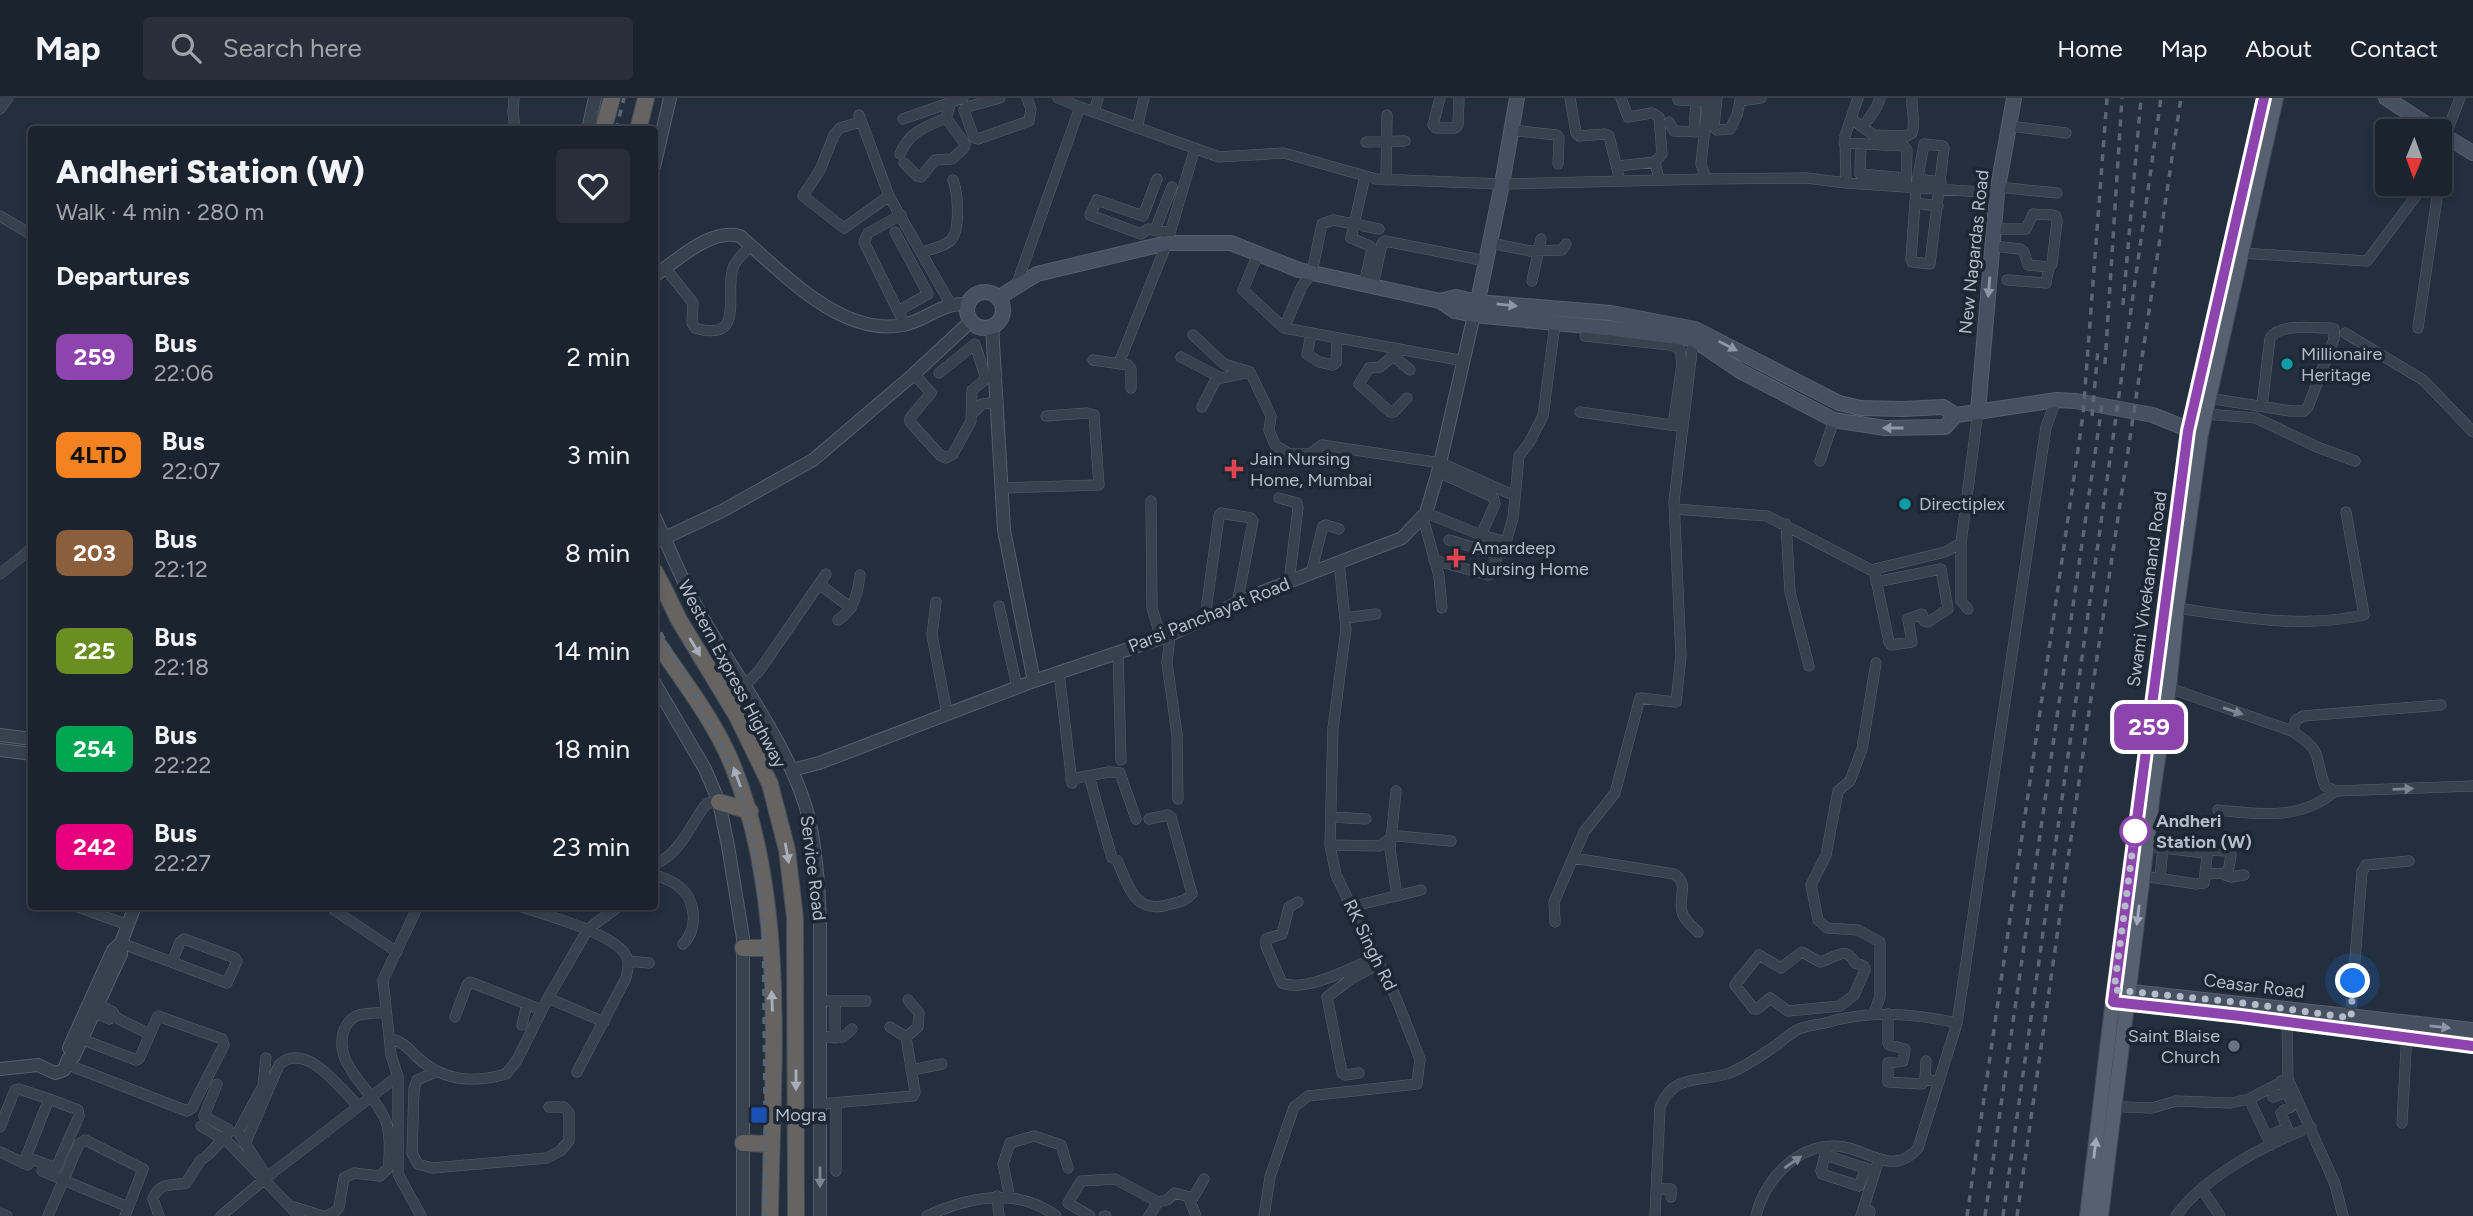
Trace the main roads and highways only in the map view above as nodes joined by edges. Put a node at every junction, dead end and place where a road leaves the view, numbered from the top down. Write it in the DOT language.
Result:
graph roads {
  1 [pos="612,98"];
  2 [pos="646,98"];
  3 [pos="1517,98"];
  4 [pos="2014,98"];
  5 [pos="2264,98"];
  6 [pos="2276,98"];
  7 [pos="2386,98"];
  8 [pos="2418,119"];
  9 [pos="604,126"];
  10 [pos="639,126"];
  11 [pos="2452,141"];
  12 [pos="2473,153"];
  13 [pos="998,298"];
  14 [pos="1476,309"];
  15 [pos="1694,334"];
  16 [pos="1949,411"];
  17 [pos="1978,411"];
  18 [pos="2194,432"];
  19 [pos="659,587"];
  20 [pos="658,644"];
  21 [pos="719,802"];
  22 [pos="750,811"];
  23 [pos="743,948"];
  24 [pos="770,948"];
  25 [pos="2121,997"];
  26 [pos="2407,1030"];
  27 [pos="2473,1030"];
  28 [pos="2473,1046"];
  29 [pos="2113,1107"];
  30 [pos="743,1143"];
  31 [pos="771,1144"];
  32 [pos="770,1216"];
  33 [pos="796,1216"];
  34 [pos="2087,1216"];
  35 [pos="2101,1216"];
  1 -- 9 [label="highway"];
  2 -- 10 [label="highway"];
  3 -- 14 [label="main road"];
  4 -- 17 [label="main road, New Nagardas Road, one-way"];
  5 -- 18 [label="main road, Swami Vivekanand Road"];
  6 -- 18 [label="main road, Swami Vivekanand Road"];
  7 -- 8 [label="main road"];
  11 -- 12 [label="main road"];
  13 -- 13 [label="main road"];
  13 -- 14 [label="main road"];
  14 -- 15 [label="main road"];
  14 -- 15 [label="main road, one-way"];
  15 -- 16 [label="main road, one-way"];
  16 -- 15 [label="main road, one-way"];
  16 -- 17 [label="main road"];
  17 -- 18 [label="main road"];
  18 -- 25 [label="main road, Swami Vivekanand Road"];
  18 -- 25 [label="main road, Swami Vivekanand Road, one-way"];
  19 -- 33 [label="highway, Western Express Highway, one-way"];
  22 -- 20 [label="highway, one-way"];
  21 -- 22 [label="highway"];
  22 -- 24 [label="highway"];
  23 -- 24 [label="highway"];
  31 -- 24 [label="highway, one-way"];
  25 -- 26 [label="main road, Ceasar Road"];
  25 -- 29 [label="main road, Swami Vivekanand Road"];
  26 -- 27 [label="main road, Ceasar Road, one-way"];
  26 -- 28 [label="main road, Ceasar Road"];
  34 -- 29 [label="main road, Swami Vivekanand Road, one-way"];
  29 -- 35 [label="main road, Swami Vivekanand Road"];
  30 -- 31 [label="highway"];
  31 -- 32 [label="highway"];
}
